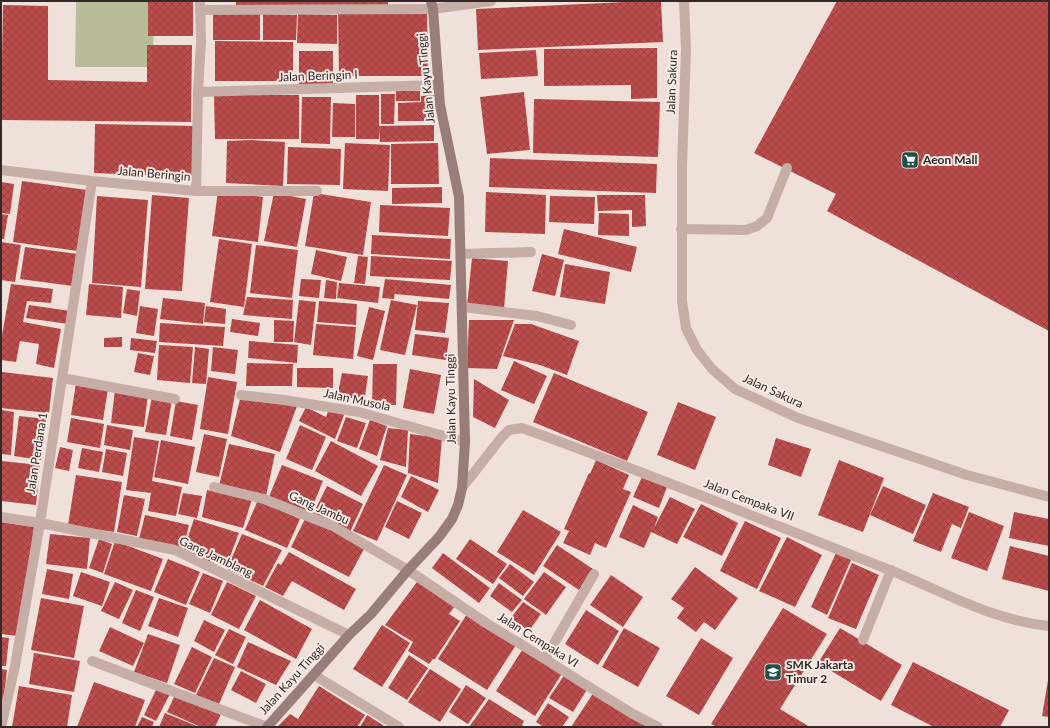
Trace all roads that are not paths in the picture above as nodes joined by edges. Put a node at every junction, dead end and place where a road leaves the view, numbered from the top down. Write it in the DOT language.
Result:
graph roads {
  1 [pos="492,1"];
  2 [pos="684,1"];
  3 [pos="432,5"];
  4 [pos="200,6"];
  5 [pos="439,85"];
  6 [pos="198,92"];
  7 [pos="786,168"];
  8 [pos="1,170"];
  9 [pos="92,181"];
  10 [pos="196,190"];
  11 [pos="317,191"];
  12 [pos="681,229"];
  13 [pos="531,252"];
  14 [pos="461,254"];
  15 [pos="462,307"];
  16 [pos="571,325"];
  17 [pos="62,378"];
  18 [pos="241,395"];
  19 [pos="175,399"];
  20 [pos="465,442"];
  21 [pos="214,487"];
  22 [pos="462,488"];
  23 [pos="1049,497"];
  24 [pos="1,517"];
  25 [pos="40,523"];
  26 [pos="408,570"];
  27 [pos="891,570"];
  28 [pos="594,574"];
  29 [pos="1049,626"];
  30 [pos="348,635"];
  31 [pos="863,640"];
  32 [pos="546,659"];
  33 [pos="92,661"];
  34 [pos="314,675"];
  35 [pos="1,727"];
  36 [pos="267,727"];
  37 [pos="399,727"];
  38 [pos="658,727"];
  1 -- 3 [label="street"];
  2 -- 12 [label="street, Jalan Sakura"];
  3 -- 4 [label="street"];
  3 -- 5 [label="street, Jalan Kayu Tinggi"];
  4 -- 6 [label="street, Jalan Beringin"];
  5 -- 6 [label="street, Jalan Beringin I"];
  5 -- 14 [label="street, Jalan Kayu Tinggi"];
  6 -- 10 [label="street, Jalan Beringin"];
  7 -- 12 [label="street"];
  8 -- 9 [label="street, Jalan Beringin"];
  9 -- 10 [label="street, Jalan Beringin"];
  9 -- 17 [label="street, Jalan Perdana 1"];
  10 -- 11 [label="street"];
  12 -- 23 [label="street, Jalan Sakura"];
  13 -- 14 [label="street"];
  14 -- 15 [label="street, Jalan Kayu Tinggi"];
  15 -- 16 [label="street"];
  15 -- 20 [label="street, Jalan Kayu Tinggi"];
  17 -- 19 [label="street"];
  17 -- 25 [label="street, Jalan Perdana 1"];
  18 -- 20 [label="street, Jalan Musola"];
  20 -- 22 [label="street, Jalan Kayu Tinggi"];
  21 -- 26 [label="street, Gang Jambu"];
  22 -- 26 [label="street, Jalan Kayu Tinggi"];
  22 -- 27 [label="street, Jalan Cempaka VII"];
  24 -- 25 [label="street, Gang Jamblang"];
  25 -- 30 [label="street, Gang Jamblang"];
  25 -- 35 [label="street, Jalan Perdana 1"];
  26 -- 30 [label="street, Jalan Kayu Tinggi"];
  26 -- 32 [label="street, Jalan Cempaka VI"];
  27 -- 29 [label="street, Jalan Cempaka VII"];
  27 -- 31 [label="street"];
  28 -- 32 [label="street"];
  30 -- 34 [label="street, Jalan Kayu Tinggi"];
  32 -- 38 [label="street, Jalan Cempaka VI"];
  33 -- 36 [label="street"];
  34 -- 36 [label="street, Jalan Kayu Tinggi"];
  34 -- 37 [label="street"];
}
